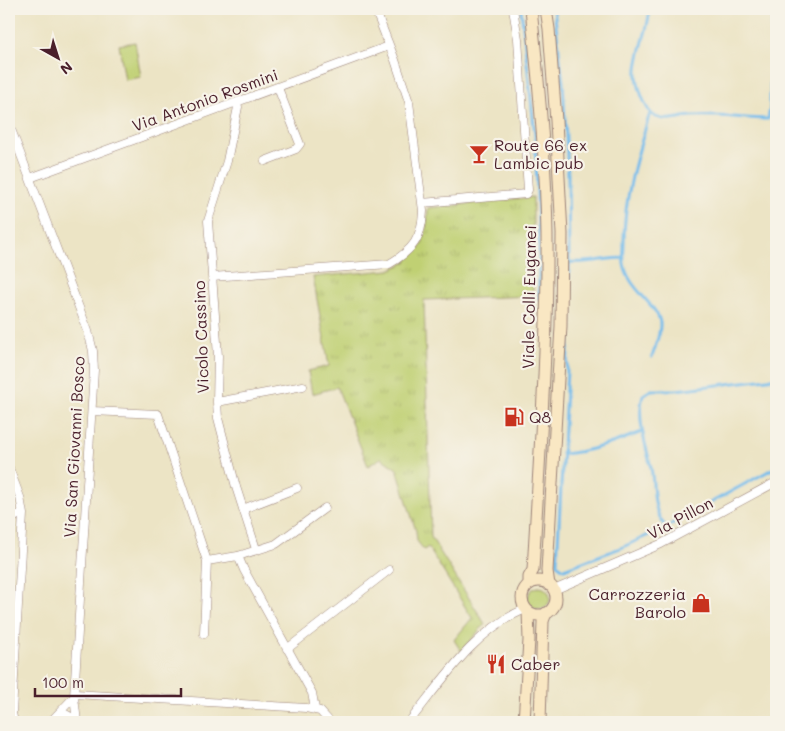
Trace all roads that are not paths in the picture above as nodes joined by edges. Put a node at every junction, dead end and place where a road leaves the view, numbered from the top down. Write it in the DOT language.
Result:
graph roads {
  1 [pos="375,9"];
  2 [pos="513,9"];
  3 [pos="531,9"];
  4 [pos="546,9"];
  5 [pos="389,46"];
  6 [pos="278,88"];
  7 [pos="237,103"];
  8 [pos="9,124"];
  9 [pos="265,161"];
  10 [pos="30,178"];
  11 [pos="422,203"];
  12 [pos="212,277"];
  13 [pos="302,386"];
  14 [pos="217,402"];
  15 [pos="92,411"];
  16 [pos="9,468"];
  17 [pos="776,482"];
  18 [pos="297,488"];
  19 [pos="325,508"];
  20 [pos="243,509"];
  21 [pos="22,514"];
  22 [pos="9,522"];
  23 [pos="256,549"];
  24 [pos="238,556"];
  25 [pos="206,561"];
  26 [pos="389,570"];
  27 [pos="529,584"];
  28 [pos="551,587"];
  29 [pos="527,610"];
  30 [pos="546,613"];
  31 [pos="204,634"];
  32 [pos="287,649"];
  33 [pos="75,696"];
  34 [pos="315,709"];
  35 [pos="52,720"];
  36 [pos="14,722"];
  37 [pos="76,722"];
  38 [pos="330,722"];
  39 [pos="409,722"];
  40 [pos="524,722"];
  41 [pos="540,722"];
  1 -- 5 [label="street"];
  2 -- 11 [label="street"];
  3 -- 27 [label="main road, Viale Colli Euganei"];
  4 -- 28 [label="main road, Viale Colli Euganei"];
  5 -- 6 [label="street, Via Antonio Rosmini"];
  5 -- 11 [label="street"];
  6 -- 7 [label="street, Via Antonio Rosmini"];
  6 -- 9 [label="street"];
  7 -- 10 [label="street, Via Antonio Rosmini"];
  7 -- 12 [label="street, Vicolo Cassino"];
  8 -- 10 [label="street, Via San Giovanni Bosco"];
  10 -- 15 [label="street, Via San Giovanni Bosco"];
  11 -- 12 [label="street"];
  12 -- 14 [label="street, Vicolo Cassino"];
  13 -- 14 [label="street"];
  14 -- 20 [label="street, Vicolo Cassino"];
  15 -- 25 [label="street"];
  15 -- 33 [label="street, Via San Giovanni Bosco"];
  16 -- 21 [label="street"];
  17 -- 28 [label="street, Via Pillon"];
  18 -- 20 [label="street"];
  19 -- 23 [label="street"];
  20 -- 23 [label="street, Vicolo Cassino"];
  21 -- 22 [label="street"];
  21 -- 36 [label="street"];
  23 -- 24 [label="street"];
  24 -- 25 [label="street"];
  24 -- 32 [label="street"];
  25 -- 31 [label="street"];
  26 -- 32 [label="street"];
  27 -- 28 [label="main road"];
  27 -- 29 [label="main road, Viale Colli Euganei"];
  28 -- 30 [label="main road, Viale Colli Euganei"];
  29 -- 30 [label="main road"];
  29 -- 39 [label="street"];
  29 -- 40 [label="main road, Viale Colli Euganei"];
  30 -- 41 [label="main road, Viale Colli Euganei"];
  32 -- 34 [label="street"];
  33 -- 34 [label="street"];
  33 -- 35 [label="street, Via San Giovanni Bosco"];
  33 -- 37 [label="street, Via San Giovanni Bosco"];
  34 -- 38 [label="street"];
  35 -- 37 [label="street, Via San Giovanni Bosco"];
}
